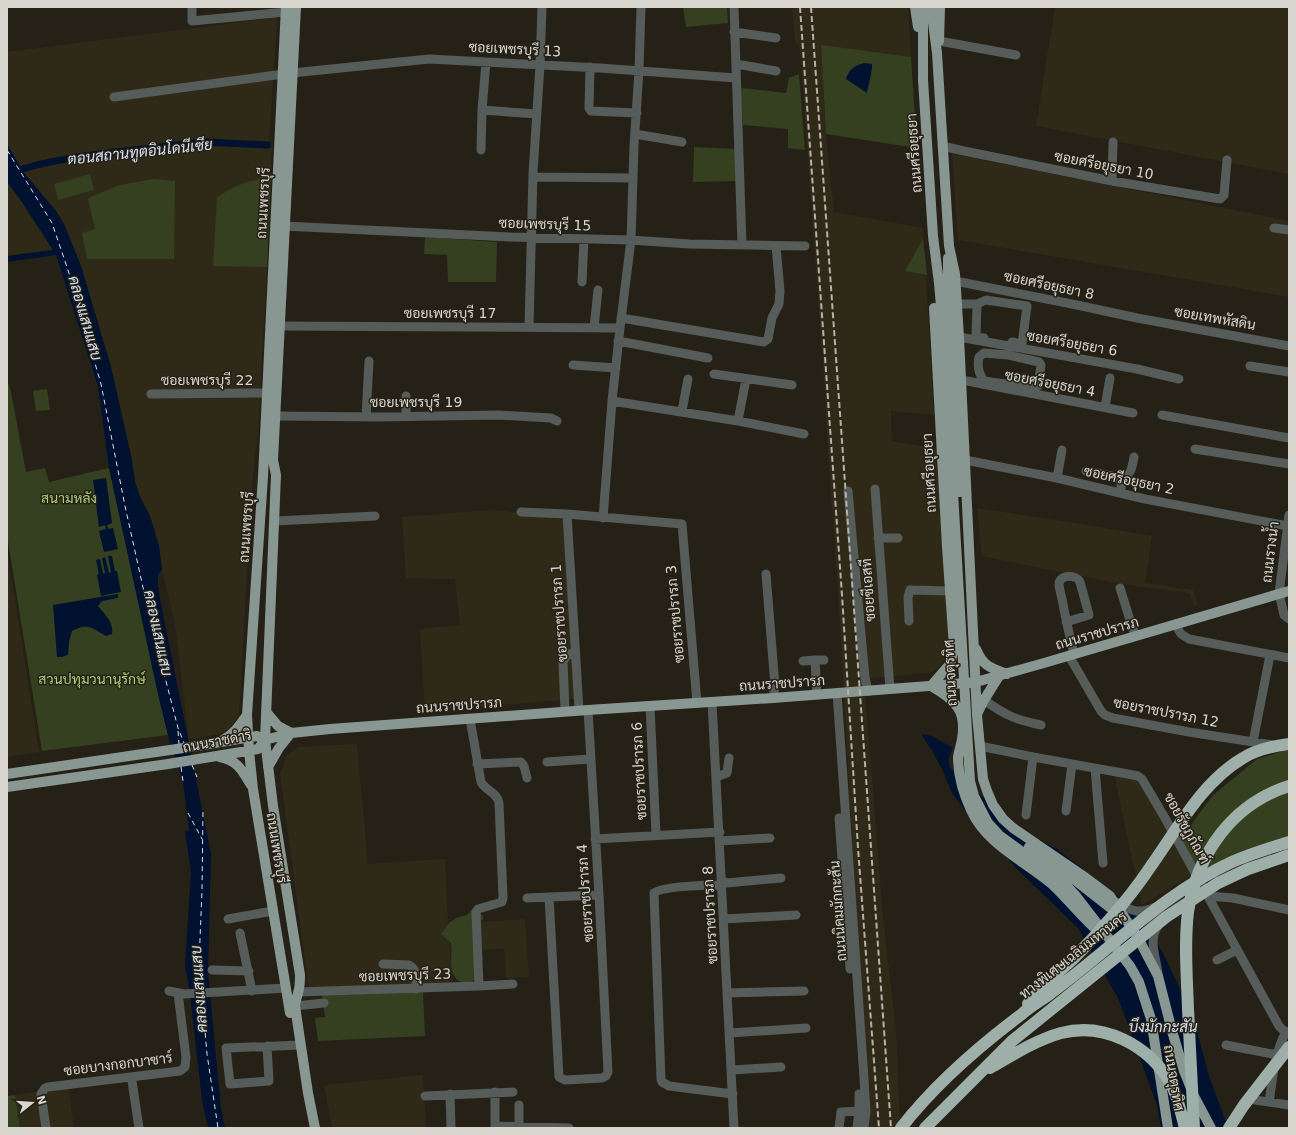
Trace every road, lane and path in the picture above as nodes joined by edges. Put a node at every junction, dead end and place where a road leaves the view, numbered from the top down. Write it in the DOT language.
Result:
graph roads {
  1 [pos="192,7"];
  2 [pos="296,7"];
  3 [pos="542,7"];
  4 [pos="641,7"];
  5 [pos="734,7"];
  6 [pos="915,7"];
  7 [pos="923,7"];
  8 [pos="931,7"];
  9 [pos="940,7"];
  10 [pos="286,10"];
  11 [pos="734,32"];
  12 [pos="776,38"];
  13 [pos="939,41"];
  14 [pos="937,52"];
  15 [pos="922,53"];
  16 [pos="1016,55"];
  17 [pos="486,62"];
  18 [pos="736,64"];
  19 [pos="540,65"];
  20 [pos="590,67"];
  21 [pos="640,70"];
  22 [pos="776,71"];
  23 [pos="288,74"];
  24 [pos="736,78"];
  25 [pos="114,97"];
  26 [pos="482,110"];
  27 [pos="637,113"];
  28 [pos="537,114"];
  29 [pos="636,134"];
  30 [pos="682,142"];
  31 [pos="1113,142"];
  32 [pos="942,146"];
  33 [pos="481,150"];
  34 [pos="1227,160"];
  35 [pos="533,176"];
  36 [pos="633,178"];
  37 [pos="1112,181"];
  38 [pos="284,226"];
  39 [pos="1274,228"];
  40 [pos="1289,230"];
  41 [pos="531,238"];
  42 [pos="584,239"];
  43 [pos="631,240"];
  44 [pos="742,245"];
  45 [pos="776,246"];
  46 [pos="805,246"];
  47 [pos="949,246"];
  48 [pos="935,250"];
  49 [pos="955,281"];
  50 [pos="582,282"];
  51 [pos="598,290"];
  52 [pos="957,304"];
  53 [pos="977,304"];
  54 [pos="621,318"];
  55 [pos="1136,318"];
  56 [pos="280,326"];
  57 [pos="529,327"];
  58 [pos="594,328"];
  59 [pos="620,328"];
  60 [pos="951,339"];
  61 [pos="618,341"];
  62 [pos="1007,346"];
  63 [pos="1289,346"];
  64 [pos="1008,356"];
  65 [pos="708,358"];
  66 [pos="369,361"];
  67 [pos="573,365"];
  68 [pos="1250,366"];
  69 [pos="616,368"];
  70 [pos="1289,372"];
  71 [pos="714,374"];
  72 [pos="1110,378"];
  73 [pos="688,379"];
  74 [pos="746,379"];
  75 [pos="1179,379"];
  76 [pos="962,380"];
  77 [pos="792,386"];
  78 [pos="265,393"];
  79 [pos="151,394"];
  80 [pos="406,396"];
  81 [pos="612,400"];
  82 [pos="1105,407"];
  83 [pos="682,411"];
  84 [pos="1133,413"];
  85 [pos="1162,415"];
  86 [pos="276,416"];
  87 [pos="366,417"];
  88 [pos="406,417"];
  89 [pos="557,421"];
  90 [pos="738,421"];
  91 [pos="804,434"];
  92 [pos="1289,438"];
  93 [pos="1195,449"];
  94 [pos="1062,450"];
  95 [pos="1134,457"];
  96 [pos="965,460"];
  97 [pos="1289,464"];
  98 [pos="1086,471"];
  99 [pos="1057,478"];
  100 [pos="1121,478"];
  101 [pos="875,490"];
  102 [pos="848,491"];
  103 [pos="1121,493"];
  104 [pos="521,512"];
  105 [pos="567,514"];
  106 [pos="1289,515"];
  107 [pos="375,516"];
  108 [pos="603,518"];
  109 [pos="275,521"];
  110 [pos="1288,532"];
  111 [pos="878,538"];
  112 [pos="898,538"];
  113 [pos="766,574"];
  114 [pos="1120,588"];
  115 [pos="1284,592"];
  116 [pos="950,594"];
  117 [pos="972,599"];
  118 [pos="1289,619"];
  119 [pos="908,621"];
  120 [pos="1066,622"];
  121 [pos="1175,624"];
  122 [pos="1135,636"];
  123 [pos="974,643"];
  124 [pos="575,652"];
  125 [pos="1072,655"];
  126 [pos="1270,655"];
  127 [pos="1289,658"];
  128 [pos="803,661"];
  129 [pos="1003,675"];
  130 [pos="268,676"];
  131 [pos="976,682"];
  132 [pos="931,686"];
  133 [pos="890,689"];
  134 [pos="868,691"];
  135 [pos="834,693"];
  136 [pos="816,694"];
  137 [pos="773,698"];
  138 [pos="984,700"];
  139 [pos="712,702"];
  140 [pos="697,703"];
  141 [pos="650,706"];
  142 [pos="583,710"];
  143 [pos="565,712"];
  144 [pos="267,713"];
  145 [pos="247,715"];
  146 [pos="977,715"];
  147 [pos="470,719"];
  148 [pos="1041,725"];
  149 [pos="248,733"];
  150 [pos="291,734"];
  151 [pos="265,740"];
  152 [pos="1253,742"];
  153 [pos="217,743"];
  154 [pos="1289,744"];
  155 [pos="980,746"];
  156 [pos="1289,748"];
  157 [pos="249,751"];
  158 [pos="218,756"];
  159 [pos="1033,757"];
  160 [pos="590,758"];
  161 [pos="729,758"];
  162 [pos="547,762"];
  163 [pos="982,763"];
  164 [pos="477,764"];
  165 [pos="1072,764"];
  166 [pos="268,766"];
  167 [pos="1095,768"];
  168 [pos="959,772"];
  169 [pos="7,774"];
  170 [pos="716,777"];
  171 [pos="527,778"];
  172 [pos="1289,786"];
  173 [pos="7,787"];
  174 [pos="253,789"];
  175 [pos="272,801"];
  176 [pos="256,804"];
  177 [pos="1066,811"];
  178 [pos="1026,815"];
  179 [pos="720,832"];
  180 [pos="656,835"];
  181 [pos="770,838"];
  182 [pos="595,839"];
  183 [pos="720,841"];
  184 [pos="1289,841"];
  185 [pos="1289,855"];
  186 [pos="1289,858"];
  187 [pos="1103,863"];
  188 [pos="781,878"];
  189 [pos="1198,878"];
  190 [pos="722,883"];
  191 [pos="599,895"];
  192 [pos="1207,895"];
  193 [pos="1110,896"];
  194 [pos="549,897"];
  195 [pos="527,898"];
  196 [pos="1289,910"];
  197 [pos="273,911"];
  198 [pos="796,915"];
  199 [pos="228,919"];
  200 [pos="724,919"];
  201 [pos="1126,921"];
  202 [pos="240,933"];
  203 [pos="1115,946"];
  204 [pos="1237,950"];
  205 [pos="1217,960"];
  206 [pos="383,964"];
  207 [pos="212,970"];
  208 [pos="249,971"];
  209 [pos="1158,976"];
  210 [pos="513,984"];
  211 [pos="479,986"];
  212 [pos="286,988"];
  213 [pos="416,988"];
  214 [pos="169,991"];
  215 [pos="252,991"];
  216 [pos="804,991"];
  217 [pos="298,992"];
  218 [pos="727,993"];
  219 [pos="181,994"];
  220 [pos="324,1003"];
  221 [pos="295,1006"];
  222 [pos="1022,1013"];
  223 [pos="806,1028"];
  224 [pos="1288,1032"];
  225 [pos="730,1033"];
  226 [pos="301,1044"];
  227 [pos="1226,1045"];
  228 [pos="267,1046"];
  229 [pos="1289,1047"];
  230 [pos="1277,1055"];
  231 [pos="781,1067"];
  232 [pos="732,1070"];
  233 [pos="979,1075"];
  234 [pos="132,1081"];
  235 [pos="495,1092"];
  236 [pos="513,1092"];
  237 [pos="450,1094"];
  238 [pos="733,1094"];
  239 [pos="425,1096"];
  240 [pos="1255,1100"];
  241 [pos="1269,1102"];
  242 [pos="519,1105"];
  243 [pos="1289,1105"];
  244 [pos="859,1111"];
  245 [pos="520,1126"];
  246 [pos="495,1127"];
  247 [pos="538,1127"];
  248 [pos="46,1128"];
  249 [pos="139,1128"];
  250 [pos="315,1128"];
  251 [pos="451,1128"];
  252 [pos="569,1128"];
  253 [pos="734,1128"];
  254 [pos="839,1128"];
  255 [pos="857,1128"];
  256 [pos="864,1128"];
  257 [pos="902,1128"];
  258 [pos="925,1128"];
  259 [pos="1168,1128"];
  260 [pos="1185,1128"];
  261 [pos="1194,1128"];
  262 [pos="1211,1128"];
  263 [pos="1229,1128"];
  1 -- 10 [label="street"];
  2 -- 23 [label="main road, ถนนเพชรบุรี"];
  3 -- 19 [label="street"];
  4 -- 21 [label="street"];
  5 -- 11 [label="street"];
  6 -- 15 [label="main road, ถนนศรีอยุธยา"];
  7 -- 15 [label="main road, ถนนศรีอยุธยา"];
  8 -- 14 [label="main road, ถนนศรีอยุธยา"];
  9 -- 13 [label="main road, ถนนศรีอยุธยา"];
  10 -- 23 [label="main road, ถนนเพชรบุรี"];
  11 -- 12 [label="street"];
  11 -- 18 [label="street"];
  13 -- 14 [label="main road, ถนนศรีอยุธยา"];
  13 -- 16 [label="street"];
  14 -- 32 [label="main road, ถนนศรีอยุธยา"];
  15 -- 48 [label="main road, ถนนศรีอยุธยา"];
  17 -- 19 [label="street, ซอยเพชรบุรี 13"];
  17 -- 23 [label="street, ซอยเพชรบุรี 13"];
  17 -- 26 [label="street"];
  18 -- 22 [label="street"];
  18 -- 24 [label="street"];
  19 -- 20 [label="street, ซอยเพชรบุรี 13"];
  19 -- 28 [label="street"];
  20 -- 21 [label="street, ซอยเพชรบุรี 13"];
  20 -- 27 [label="street"];
  21 -- 24 [label="street, ซอยเพชรบุรี 13"];
  21 -- 27 [label="street"];
  23 -- 25 [label="street, ซอยเพชรบุรี 13"];
  23 -- 38 [label="main road, ถนนเพชรบุรี"];
  23 -- 78 [label="main road, ถนนเพชรบุรี"];
  24 -- 44 [label="street"];
  26 -- 28 [label="street"];
  26 -- 33 [label="street"];
  27 -- 29 [label="street"];
  28 -- 35 [label="street"];
  29 -- 30 [label="street"];
  29 -- 36 [label="street"];
  31 -- 37 [label="street"];
  32 -- 37 [label="street, ซอยศรีอยุธยา 10"];
  32 -- 47 [label="main road, ถนนศรีอยุธยา"];
  34 -- 37 [label="street, ซอยศรีอยุธยา 10"];
  35 -- 36 [label="street"];
  35 -- 41 [label="street"];
  36 -- 43 [label="street"];
  38 -- 41 [label="street, ซอยเพชรบุรี 15"];
  38 -- 56 [label="main road, ถนนเพชรบุรี"];
  39 -- 40 [label="street"];
  41 -- 42 [label="street, ซอยเพชรบุรี 15"];
  41 -- 57 [label="street"];
  42 -- 43 [label="street, ซอยเพชรบุรี 15"];
  42 -- 50 [label="street"];
  43 -- 44 [label="street, ซอยเพชรบุรี 15"];
  43 -- 54 [label="street"];
  44 -- 45 [label="street, ซอยเพชรบุรี 15"];
  45 -- 46 [label="street, ซอยเพชรบุรี 15"];
  45 -- 54 [label="street"];
  47 -- 49 [label="main road, ถนนศรีอยุธยา"];
  47 -- 60 [label="main road, ถนนศรีอยุธยา"];
  48 -- 60 [label="main road, ถนนศรีอยุธยา"];
  48 -- 116 [label="main road, ถนนศรีอยุธยา"];
  49 -- 52 [label="main road, ถนนศรีอยุธยา"];
  49 -- 55 [label="street, ซอยศรีอยุธยา 8"];
  51 -- 58 [label="street"];
  52 -- 53 [label="street"];
  52 -- 60 [label="main road, ถนนศรีอยุธยา"];
  53 -- 53 [label="street"];
  54 -- 59 [label="street"];
  55 -- 63 [label="street, ซอยเทพหัสดิน"];
  56 -- 57 [label="street, ซอยเพชรบุรี 17"];
  56 -- 86 [label="main road, ถนนเพชรบุรี"];
  57 -- 58 [label="street, ซอยเพชรบุรี 17"];
  58 -- 59 [label="street, ซอยเพชรบุรี 17"];
  59 -- 61 [label="street"];
  60 -- 62 [label="street, ซอยศรีอยุธยา 6"];
  60 -- 76 [label="main road, ถนนศรีอยุธยา"];
  60 -- 201 [label="main road, ถนนจตุรทิศ"];
  60 -- 203 [label="main road, ถนนจตุรทิศ"];
  61 -- 65 [label="street"];
  61 -- 69 [label="street"];
  62 -- 64 [label="street"];
  62 -- 75 [label="street, ซอยศรีอยุธยา 6"];
  64 -- 64 [label="street"];
  66 -- 87 [label="street"];
  67 -- 69 [label="street"];
  68 -- 70 [label="street"];
  69 -- 81 [label="street"];
  71 -- 74 [label="street"];
  72 -- 82 [label="street"];
  73 -- 83 [label="street"];
  74 -- 77 [label="street"];
  74 -- 90 [label="street"];
  76 -- 82 [label="street, ซอยศรีอยุธยา 4"];
  76 -- 96 [label="main road, ถนนศรีอยุธยา"];
  78 -- 79 [label="street, ซอยเพชรบุรี 22"];
  78 -- 145 [label="main road, ถนนเพชรบุรี"];
  80 -- 88 [label="street"];
  81 -- 83 [label="street"];
  81 -- 108 [label="street"];
  82 -- 84 [label="street, ซอยศรีอยุธยา 4"];
  83 -- 90 [label="street"];
  85 -- 92 [label="street"];
  86 -- 87 [label="street, ซอยเพชรบุรี 19"];
  86 -- 109 [label="main road, ถนนเพชรบุรี"];
  87 -- 88 [label="street, ซอยเพชรบุรี 19"];
  88 -- 89 [label="street, ซอยเพชรบุรี 19"];
  90 -- 91 [label="street"];
  93 -- 97 [label="street"];
  94 -- 99 [label="street"];
  95 -- 100 [label="street"];
  96 -- 99 [label="street, ซอยศรีอยุธยา 2"];
  96 -- 117 [label="main road, ถนนศรีอยุธยา"];
  98 -- 100 [label="street"];
  99 -- 103 [label="street, ซอยศรีอยุธยา 2"];
  100 -- 103 [label="street"];
  101 -- 111 [label="street, ซอยซีเอสที"];
  102 -- 134 [label="street"];
  103 -- 110 [label="street, ซอยศรีอยุธยา 2"];
  104 -- 105 [label="street"];
  105 -- 108 [label="street"];
  105 -- 124 [label="street, ซอยราชปรารภ 1"];
  106 -- 110 [label="street, ถนนรางน้ำ"];
  107 -- 109 [label="street"];
  108 -- 140 [label="street, ซอยราชปรารภ 3"];
  109 -- 130 [label="main road, ถนนเพชรบุรี"];
  110 -- 115 [label="street, ถนนรางน้ำ"];
  111 -- 112 [label="street"];
  111 -- 133 [label="street, ซอยซีเอสที"];
  113 -- 137 [label="street"];
  114 -- 122 [label="street"];
  115 -- 118 [label="street, ถนนรางน้ำ"];
  115 -- 121 [label="main road, ถนนราชปรารภ"];
  116 -- 117 [label="main road"];
  116 -- 119 [label="street"];
  116 -- 132 [label="main road, ถนนศรีอยุธยา"];
  117 -- 123 [label="main road, ถนนศรีอยุธยา"];
  120 -- 120 [label="street, ซอยราชปรารภ 12"];
  120 -- 125 [label="street, ซอยราชปรารภ 12"];
  121 -- 122 [label="main road, ถนนราชปรารภ"];
  121 -- 126 [label="street"];
  122 -- 125 [label="main road, ถนนราชปรารภ"];
  123 -- 129 [label="main road"];
  123 -- 131 [label="main road, ถนนศรีอยุธยา"];
  124 -- 142 [label="street, ซอยราชปรารภ 1"];
  124 -- 143 [label="street"];
  125 -- 129 [label="main road, ถนนราชปรารภ"];
  125 -- 152 [label="street, ซอยราชปรารภ 12"];
  126 -- 127 [label="street"];
  126 -- 152 [label="street"];
  128 -- 136 [label="street"];
  129 -- 131 [label="main road, ถนนราชปรารภ"];
  129 -- 138 [label="main road"];
  130 -- 144 [label="main road, ถนนเพชรบุรี"];
  130 -- 149 [label="main road"];
  131 -- 132 [label="main road, ถนนราชปรารภ"];
  131 -- 146 [label="main road, ถนนจตุรทิศ"];
  132 -- 133 [label="main road, ถนนราชปรารภ"];
  132 -- 168 [label="main road, ถนนจตุรทิศ"];
  133 -- 134 [label="main road, ถนนราชปรารภ"];
  134 -- 135 [label="main road, ถนนราชปรารภ"];
  135 -- 136 [label="main road, ถนนราชปรารภ"];
  135 -- 244 [label="street, ถนนนิคมมักกะสัน"];
  135 -- 256 [label="street, ถนนนิคมมักกะสัน"];
  136 -- 137 [label="main road, ถนนราชปรารภ"];
  137 -- 139 [label="main road, ถนนราชปรารภ"];
  138 -- 146 [label="main road"];
  138 -- 148 [label="street"];
  139 -- 140 [label="main road, ถนนราชปรารภ"];
  139 -- 170 [label="street, ซอยราชปรารภ 8"];
  140 -- 141 [label="main road, ถนนราชปรารภ"];
  141 -- 142 [label="main road, ถนนราชปรารภ"];
  141 -- 180 [label="street, ซอยราชปรารภ 6"];
  142 -- 143 [label="main road, ถนนราชปรารภ"];
  142 -- 160 [label="street, ซอยราชปรารภ 4"];
  143 -- 147 [label="main road, ถนนราชปรารภ"];
  144 -- 150 [label="main road"];
  144 -- 151 [label="main road, ถนนเพชรบุรี"];
  145 -- 149 [label="main road, ถนนเพชรบุรี"];
  145 -- 153 [label="main road"];
  146 -- 155 [label="main road, ถนนจตุรทิศ"];
  147 -- 150 [label="main road, ถนนราชปรารภ"];
  147 -- 164 [label="street"];
  149 -- 151 [label="main road, ถนนราชดำริ"];
  149 -- 153 [label="main road, ถนนราชดำริ"];
  149 -- 157 [label="main road, ถนนเพชรบุรี"];
  150 -- 151 [label="main road, ถนนราชปรารภ"];
  150 -- 166 [label="main road"];
  151 -- 157 [label="main road, ถนนราชดำริ"];
  151 -- 166 [label="main road, ถนนเพชรบุรี"];
  152 -- 156 [label="street, ซอยราชปรารภ 12"];
  153 -- 169 [label="main road, ถนนราชดำริ"];
  154 -- 222 [label="highway"];
  155 -- 159 [label="street, ซอยรัชฎภัณฑ์"];
  155 -- 163 [label="main road, ถนนจตุรทิศ"];
  157 -- 158 [label="main road, ถนนราชดำริ"];
  157 -- 174 [label="main road, ถนนเพชรบุรี"];
  158 -- 173 [label="main road, ถนนราชดำริ"];
  158 -- 174 [label="main road"];
  159 -- 165 [label="street, ซอยรัชฎภัณฑ์"];
  159 -- 178 [label="street"];
  160 -- 162 [label="street"];
  160 -- 182 [label="street, ซอยราชปรารภ 4"];
  161 -- 170 [label="street"];
  163 -- 168 [label="main road"];
  163 -- 193 [label="main road, ถนนจตุรทิศ"];
  164 -- 171 [label="street"];
  164 -- 211 [label="street"];
  165 -- 167 [label="street, ซอยรัชฎภัณฑ์"];
  165 -- 177 [label="street"];
  166 -- 175 [label="main road, ถนนเพชรบุรี"];
  167 -- 187 [label="street"];
  167 -- 189 [label="street, ซอยรัชฎภัณฑ์"];
  168 -- 203 [label="main road, ถนนจตุรทิศ"];
  170 -- 179 [label="street, ซอยราชปรารภ 8"];
  172 -- 261 [label="highway"];
  174 -- 176 [label="main road, ถนนเพชรบุรี"];
  175 -- 176 [label="main road"];
  175 -- 217 [label="main road, ถนนเพชรบุรี"];
  176 -- 197 [label="main road, ถนนเพชรบุรี"];
  179 -- 180 [label="street"];
  179 -- 183 [label="street, ซอยราชปรารภ 8"];
  180 -- 182 [label="street"];
  181 -- 183 [label="street"];
  182 -- 191 [label="street, ซอยราชปรารภ 4"];
  183 -- 190 [label="street, ซอยราชปรารภ 8"];
  184 -- 189 [label="street"];
  184 -- 222 [label="highway, ทางพิเศษเฉลิมมหานคร"];
  185 -- 233 [label="highway, ทางพิเศษเฉลิมมหานคร"];
  186 -- 192 [label="street"];
  188 -- 190 [label="street"];
  189 -- 192 [label="street, ซอยรัชฎภัณฑ์"];
  189 -- 193 [label="street"];
  190 -- 200 [label="street, ซอยราชปรารภ 8"];
  190 -- 238 [label="street"];
  191 -- 194 [label="street"];
  191 -- 194 [label="street, ซอยราชปรารภ 4"];
  192 -- 196 [label="street"];
  192 -- 204 [label="street, ซอยรัชฎภัณฑ์"];
  192 -- 209 [label="street"];
  193 -- 201 [label="main road, ถนนจตุรทิศ"];
  194 -- 195 [label="street"];
  197 -- 199 [label="street"];
  197 -- 212 [label="main road, ถนนเพชรบุรี"];
  198 -- 200 [label="street"];
  200 -- 218 [label="street, ซอยราชปรารภ 8"];
  201 -- 209 [label="main road, ถนนจตุรทิศ"];
  202 -- 208 [label="street"];
  203 -- 259 [label="main road, ถนนจตุรทิศ"];
  204 -- 205 [label="street"];
  204 -- 224 [label="street, ซอยรัชฎภัณฑ์"];
  206 -- 213 [label="street"];
  207 -- 208 [label="street"];
  208 -- 215 [label="street"];
  209 -- 262 [label="main road, ถนนจตุรทิศ"];
  210 -- 211 [label="street, ซอยเพชรบุรี 23"];
  211 -- 213 [label="street, ซอยเพชรบุรี 23"];
  212 -- 215 [label="street"];
  212 -- 226 [label="main road, ถนนเพชรบุรี"];
  213 -- 217 [label="street, ซอยเพชรบุรี 23"];
  214 -- 219 [label="street"];
  215 -- 219 [label="street"];
  216 -- 218 [label="street"];
  217 -- 221 [label="main road, ถนนเพชรบุรี"];
  218 -- 225 [label="street, ซอยราชปรารภ 8"];
  219 -- 248 [label="street, ซอยบางกอกบาซาร์"];
  220 -- 221 [label="street"];
  221 -- 226 [label="main road, ถนนเพชรบุรี"];
  222 -- 257 [label="highway, ทางพิเศษเฉลิมมหานคร"];
  223 -- 225 [label="street"];
  224 -- 230 [label="street"];
  225 -- 232 [label="street, ซอยราชปรารภ 8"];
  226 -- 228 [label="street"];
  226 -- 250 [label="main road, ถนนเพชรบุรี"];
  227 -- 230 [label="street"];
  228 -- 228 [label="street"];
  229 -- 263 [label="highway"];
  230 -- 241 [label="street"];
  231 -- 232 [label="street"];
  232 -- 238 [label="street, ซอยราชปรารภ 8"];
  233 -- 258 [label="highway, ทางพิเศษเฉลิมมหานคร"];
  233 -- 260 [label="highway"];
  234 -- 249 [label="street"];
  235 -- 236 [label="street"];
  235 -- 237 [label="street"];
  235 -- 246 [label="street"];
  237 -- 239 [label="street"];
  237 -- 251 [label="street"];
  238 -- 253 [label="street, ซอยราชปรารภ 8"];
  240 -- 241 [label="street"];
  241 -- 243 [label="street"];
  242 -- 245 [label="street"];
  244 -- 254 [label="street"];
  244 -- 255 [label="street, ถนนนิคมมักกะสัน"];
  245 -- 246 [label="street"];
  245 -- 247 [label="street"];
  247 -- 252 [label="street"];
}
